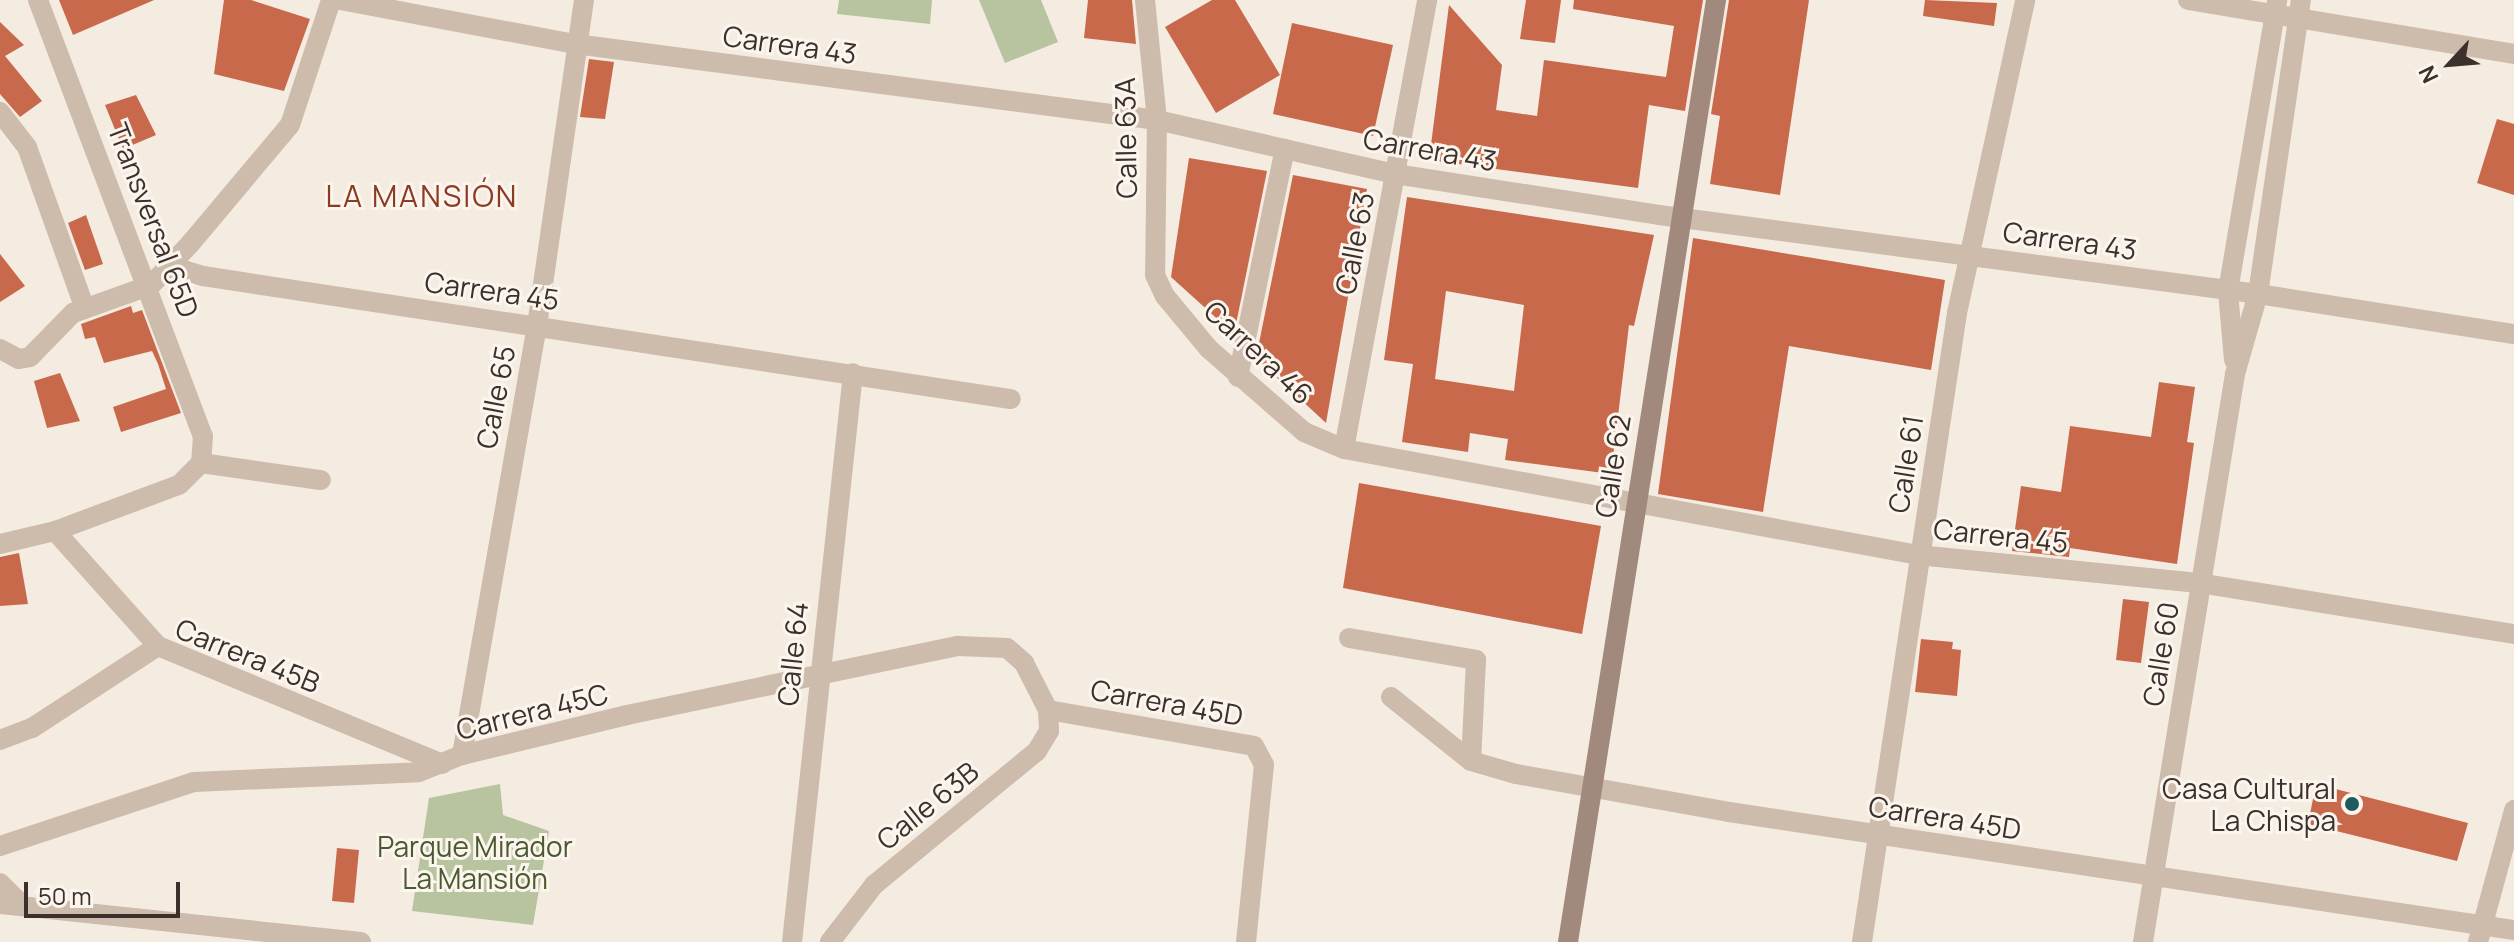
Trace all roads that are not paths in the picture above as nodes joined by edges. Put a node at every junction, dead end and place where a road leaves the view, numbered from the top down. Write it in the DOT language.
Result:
graph roads {
  1 [pos="38,0"];
  2 [pos="331,0"];
  3 [pos="340,0"];
  4 [pos="584,0"];
  5 [pos="1145,0"];
  6 [pos="1427,0"];
  7 [pos="1716,0"];
  8 [pos="2025,0"];
  9 [pos="2188,0"];
  10 [pos="2276,9"];
  11 [pos="2300,10"];
  12 [pos="575,44"];
  13 [pos="2514,54"];
  14 [pos="0,112"];
  15 [pos="1157,120"];
  16 [pos="1285,149"];
  17 [pos="1395,174"];
  18 [pos="1682,216"];
  19 [pos="1973,255"];
  20 [pos="167,265"];
  21 [pos="1155,275"];
  22 [pos="151,285"];
  23 [pos="2228,291"];
  24 [pos="2258,294"];
  25 [pos="85,309"];
  26 [pos="537,326"];
  27 [pos="2514,334"];
  28 [pos="0,349"];
  29 [pos="853,373"];
  30 [pos="2235,374"];
  31 [pos="1238,377"];
  32 [pos="1011,399"];
  33 [pos="1344,449"];
  34 [pos="201,463"];
  35 [pos="321,480"];
  36 [pos="1635,501"];
  37 [pos="55,531"];
  38 [pos="0,544"];
  39 [pos="1918,555"];
  40 [pos="2199,583"];
  41 [pos="2514,634"];
  42 [pos="1349,638"];
  43 [pos="158,646"];
  44 [pos="818,675"];
  45 [pos="1391,697"];
  46 [pos="1048,710"];
  47 [pos="0,740"];
  48 [pos="462,755"];
  49 [pos="1471,761"];
  50 [pos="443,764"];
  51 [pos="1594,788"];
  52 [pos="2514,810"];
  53 [pos="1876,835"];
  54 [pos="0,846"];
  55 [pos="2152,878"];
  56 [pos="0,883"];
  57 [pos="0,904"];
  58 [pos="22,905"];
  59 [pos="2514,930"];
  60 [pos="2481,933"];
  61 [pos="361,942"];
  62 [pos="792,942"];
  63 [pos="830,942"];
  64 [pos="1246,942"];
  65 [pos="1568,942"];
  66 [pos="1862,942"];
  67 [pos="2143,942"];
  1 -- 22 [label="street, Transversal 65D"];
  2 -- 20 [label="street"];
  3 -- 12 [label="street, Carrera 43"];
  4 -- 12 [label="street, Calle 65"];
  5 -- 15 [label="street, Calle 63A"];
  6 -- 17 [label="street, Calle 63"];
  7 -- 18 [label="main road, Calle 62"];
  8 -- 19 [label="street, Calle 61"];
  9 -- 10 [label="street"];
  10 -- 11 [label="street"];
  10 -- 23 [label="street, Calle 60"];
  11 -- 13 [label="street"];
  11 -- 24 [label="street, Calle 60"];
  12 -- 15 [label="street, Carrera 43"];
  12 -- 26 [label="street, Calle 65"];
  14 -- 25 [label="street"];
  15 -- 16 [label="street, Carrera 43"];
  15 -- 21 [label="street, Calle 63A"];
  16 -- 17 [label="street, Carrera 43"];
  16 -- 31 [label="street"];
  17 -- 18 [label="street, Carrera 43"];
  17 -- 33 [label="street, Calle 63"];
  18 -- 19 [label="street, Carrera 43"];
  18 -- 36 [label="main road, Calle 62"];
  19 -- 23 [label="street, Carrera 43"];
  19 -- 39 [label="street, Calle 61"];
  20 -- 22 [label="street"];
  20 -- 26 [label="street, Carrera 45"];
  21 -- 31 [label="street, Carrera 46"];
  22 -- 25 [label="street"];
  22 -- 34 [label="street, Transversal 65D"];
  23 -- 24 [label="street, Carrera 43"];
  23 -- 30 [label="street, Calle 60"];
  24 -- 27 [label="street, Carrera 43"];
  24 -- 30 [label="street, Calle 60"];
  25 -- 28 [label="street"];
  26 -- 29 [label="street, Carrera 45"];
  26 -- 48 [label="street, Calle 65"];
  29 -- 32 [label="street, Carrera 45"];
  29 -- 44 [label="street, Calle 64"];
  30 -- 40 [label="street, Calle 60"];
  31 -- 33 [label="street, Carrera 46"];
  33 -- 36 [label="street, Carrera 45"];
  34 -- 35 [label="street"];
  34 -- 37 [label="street"];
  36 -- 39 [label="street, Carrera 45"];
  36 -- 51 [label="main road, Calle 62"];
  37 -- 38 [label="street"];
  37 -- 43 [label="street"];
  39 -- 40 [label="street, Carrera 45"];
  39 -- 53 [label="street, Calle 61"];
  40 -- 41 [label="street, Carrera 45"];
  40 -- 55 [label="street, Calle 60"];
  42 -- 49 [label="street"];
  43 -- 47 [label="street, Carrera 45B"];
  43 -- 50 [label="street, Carrera 45B"];
  44 -- 46 [label="street, Carrera 45C"];
  44 -- 48 [label="street, Carrera 45C"];
  44 -- 62 [label="street, Calle 64"];
  45 -- 49 [label="street, Carrera 45D"];
  46 -- 63 [label="street, Calle 63B"];
  46 -- 64 [label="street, Carrera 45D"];
  48 -- 50 [label="street, Carrera 45C"];
  49 -- 51 [label="street, Carrera 45D"];
  50 -- 54 [label="street, Carrera 45C"];
  51 -- 53 [label="street, Carrera 45D"];
  51 -- 65 [label="main road, Calle 62"];
  52 -- 60 [label="street"];
  53 -- 55 [label="street, Carrera 45D"];
  53 -- 66 [label="street, Calle 61"];
  55 -- 60 [label="street, Carrera 45D"];
  55 -- 67 [label="street, Calle 60"];
  56 -- 58 [label="street"];
  57 -- 58 [label="street"];
  58 -- 61 [label="street"];
  59 -- 60 [label="street, Carrera 45D"];
}
